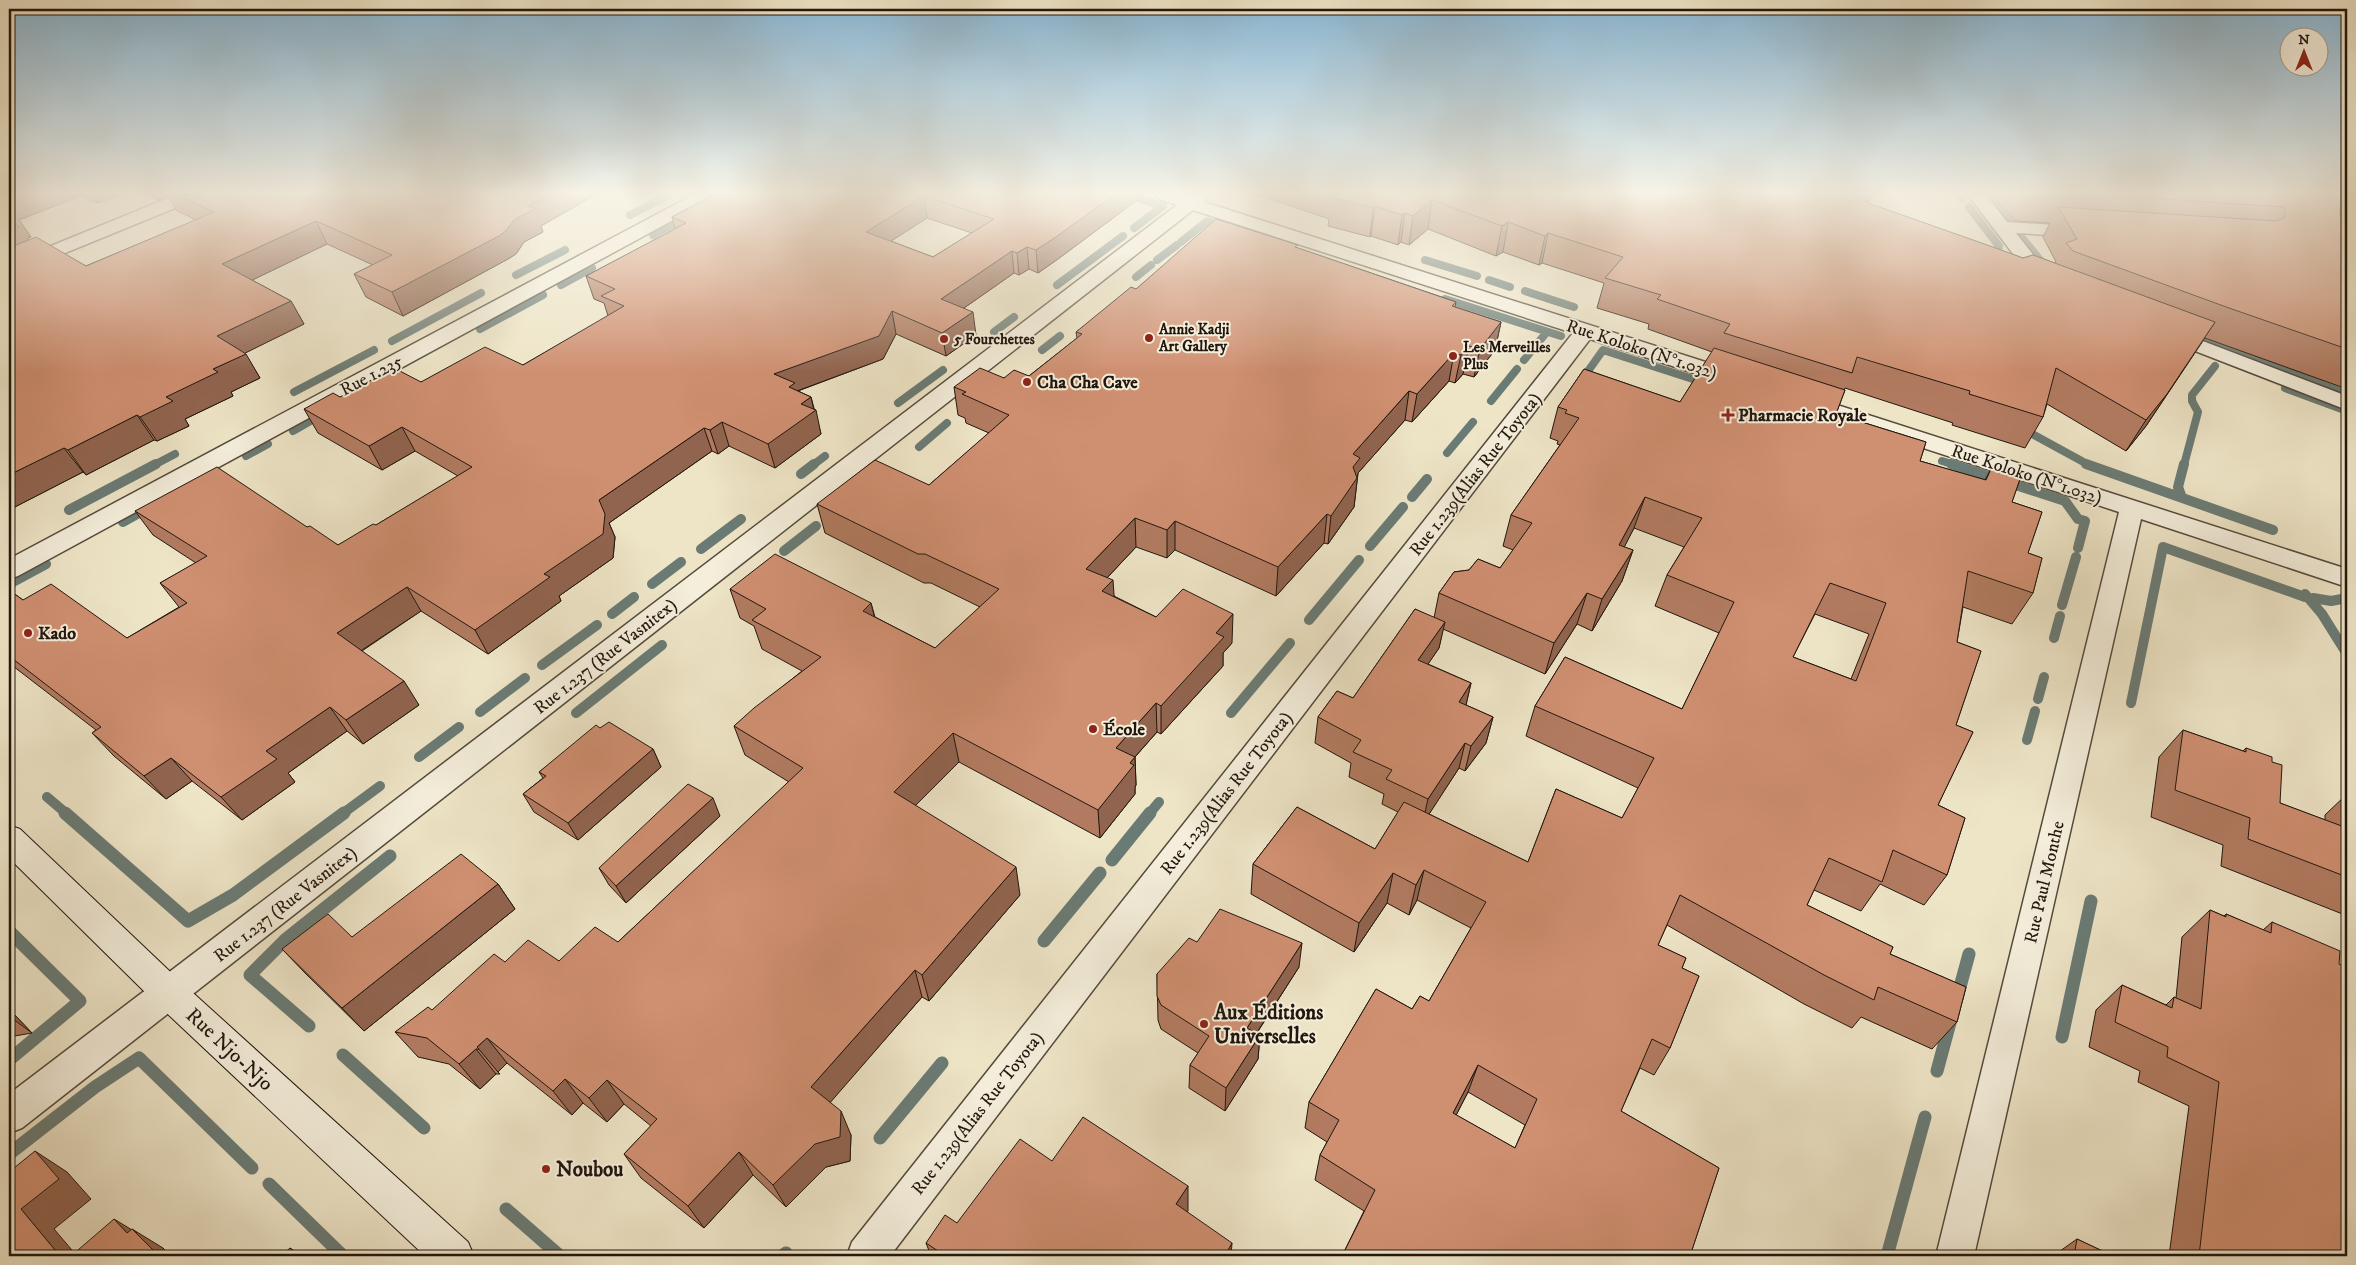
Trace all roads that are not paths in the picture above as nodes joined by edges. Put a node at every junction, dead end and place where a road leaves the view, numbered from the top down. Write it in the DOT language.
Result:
graph roads {
  1 [pos="48,254"];
  2 [pos="596,254"];
  3 [pos="1125,254"];
  4 [pos="1360,254"];
  5 [pos="2026,254"];
  6 [pos="9,270"];
  7 [pos="2012,273"];
  8 [pos="2148,326"];
  9 [pos="1586,330"];
  10 [pos="1756,386"];
  11 [pos="1784,395"];
  12 [pos="2347,404"];
  13 [pos="2132,508"];
  14 [pos="9,570"];
  15 [pos="2347,578"];
  16 [pos="9,838"];
  17 [pos="169,994"];
  18 [pos="9,1116"];
  19 [pos="454,1256"];
  20 [pos="866,1256"];
  21 [pos="1956,1256"];
  1 -- 6 [label="street"];
  2 -- 14 [label="street, Rue 1.235"];
  3 -- 17 [label="street, Rue 1.237 (Rue Vasnitex)"];
  4 -- 9 [label="street, Rue Koloko (N°1.032)"];
  5 -- 7 [label="street"];
  8 -- 12 [label="street"];
  9 -- 10 [label="street, Rue Koloko (N°1.032)"];
  9 -- 20 [label="street, Rue 1.239(Alias Rue Toyota)"];
  11 -- 13 [label="street, Rue Koloko (N°1.032)"];
  13 -- 15 [label="street, Rue Koloko (N°1.032)"];
  13 -- 21 [label="street, Rue Paul Monthe"];
  16 -- 17 [label="main road, Rue Njo-Njo"];
  17 -- 18 [label="street, Rue 1.237 (Rue Vasnitex)"];
  17 -- 19 [label="main road, Rue Njo-Njo"];
}
